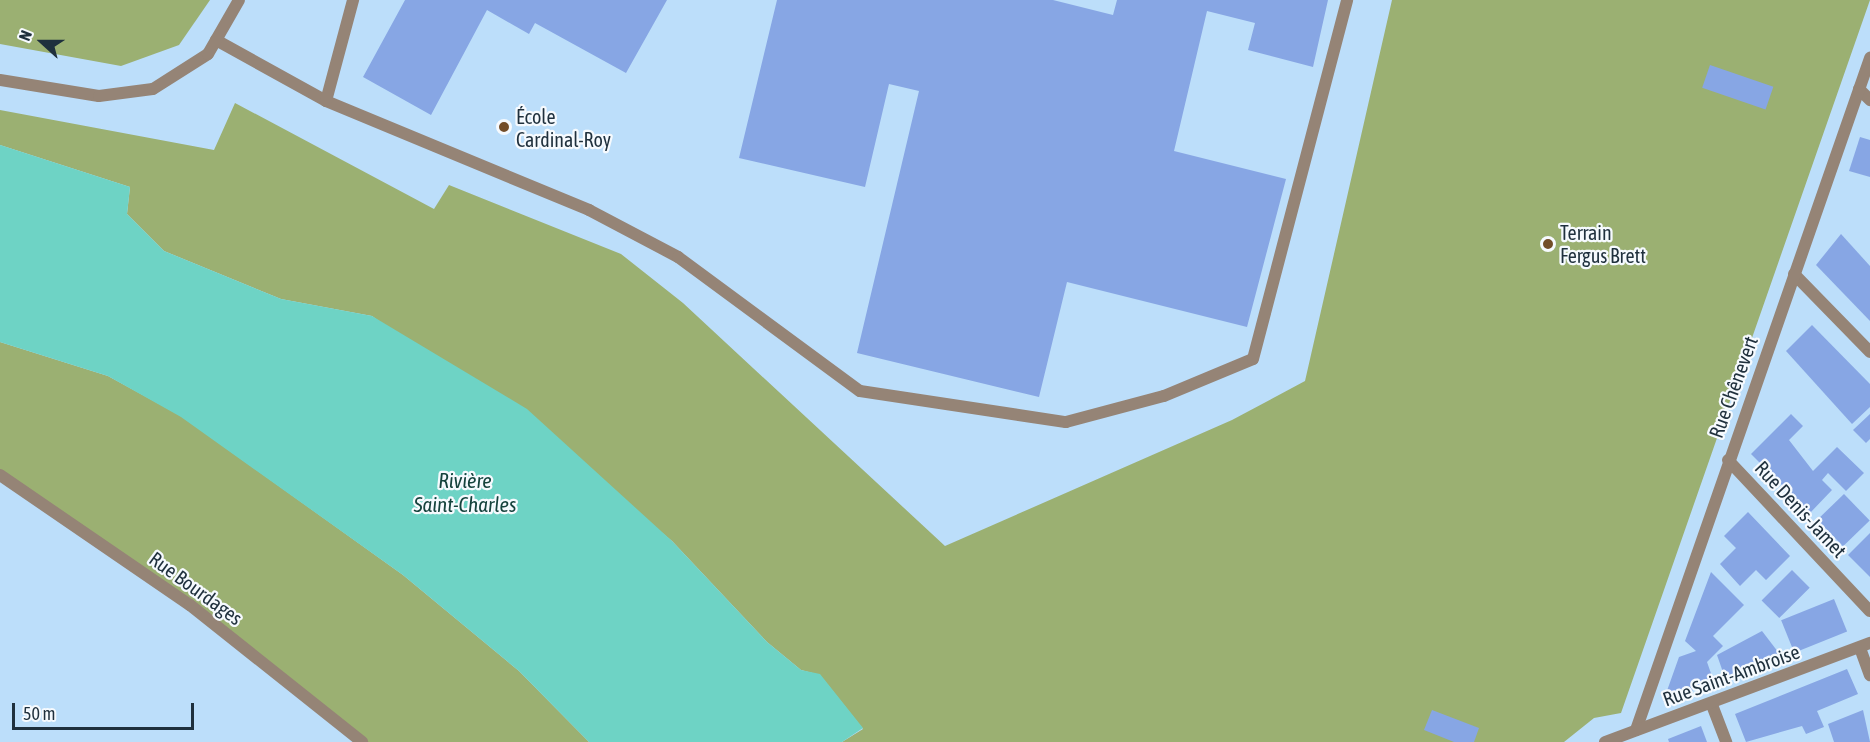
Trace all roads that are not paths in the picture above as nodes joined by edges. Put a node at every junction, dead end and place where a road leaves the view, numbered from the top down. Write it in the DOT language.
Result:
graph roads {
  1 [pos="239,0"];
  2 [pos="353,0"];
  3 [pos="1347,0"];
  4 [pos="216,40"];
  5 [pos="1870,58"];
  6 [pos="0,80"];
  7 [pos="1859,89"];
  8 [pos="326,100"];
  9 [pos="1870,100"];
  10 [pos="1794,274"];
  11 [pos="1870,352"];
  12 [pos="1728,460"];
  13 [pos="0,475"];
  14 [pos="1870,611"];
  15 [pos="1865,645"];
  16 [pos="1870,675"];
  17 [pos="1712,705"];
  18 [pos="1636,730"];
  19 [pos="362,742"];
  20 [pos="1605,742"];
  21 [pos="1726,742"];
  1 -- 4 [label="street"];
  2 -- 8 [label="street"];
  3 -- 8 [label="street"];
  4 -- 6 [label="street"];
  4 -- 8 [label="street"];
  5 -- 7 [label="street, Rue Chênevert"];
  7 -- 9 [label="street"];
  7 -- 10 [label="street, Rue Chênevert"];
  10 -- 11 [label="street"];
  10 -- 12 [label="street, Rue Chênevert"];
  12 -- 14 [label="street, Rue Denis-Jamet"];
  12 -- 18 [label="street, Rue Chênevert"];
  13 -- 19 [label="street, Rue Bourdages"];
  15 -- 16 [label="street"];
  15 -- 17 [label="street, Rue Saint-Ambroise"];
  17 -- 18 [label="street, Rue Saint-Ambroise"];
  17 -- 21 [label="street"];
  18 -- 20 [label="street, Rue Saint-Ambroise"];
}
